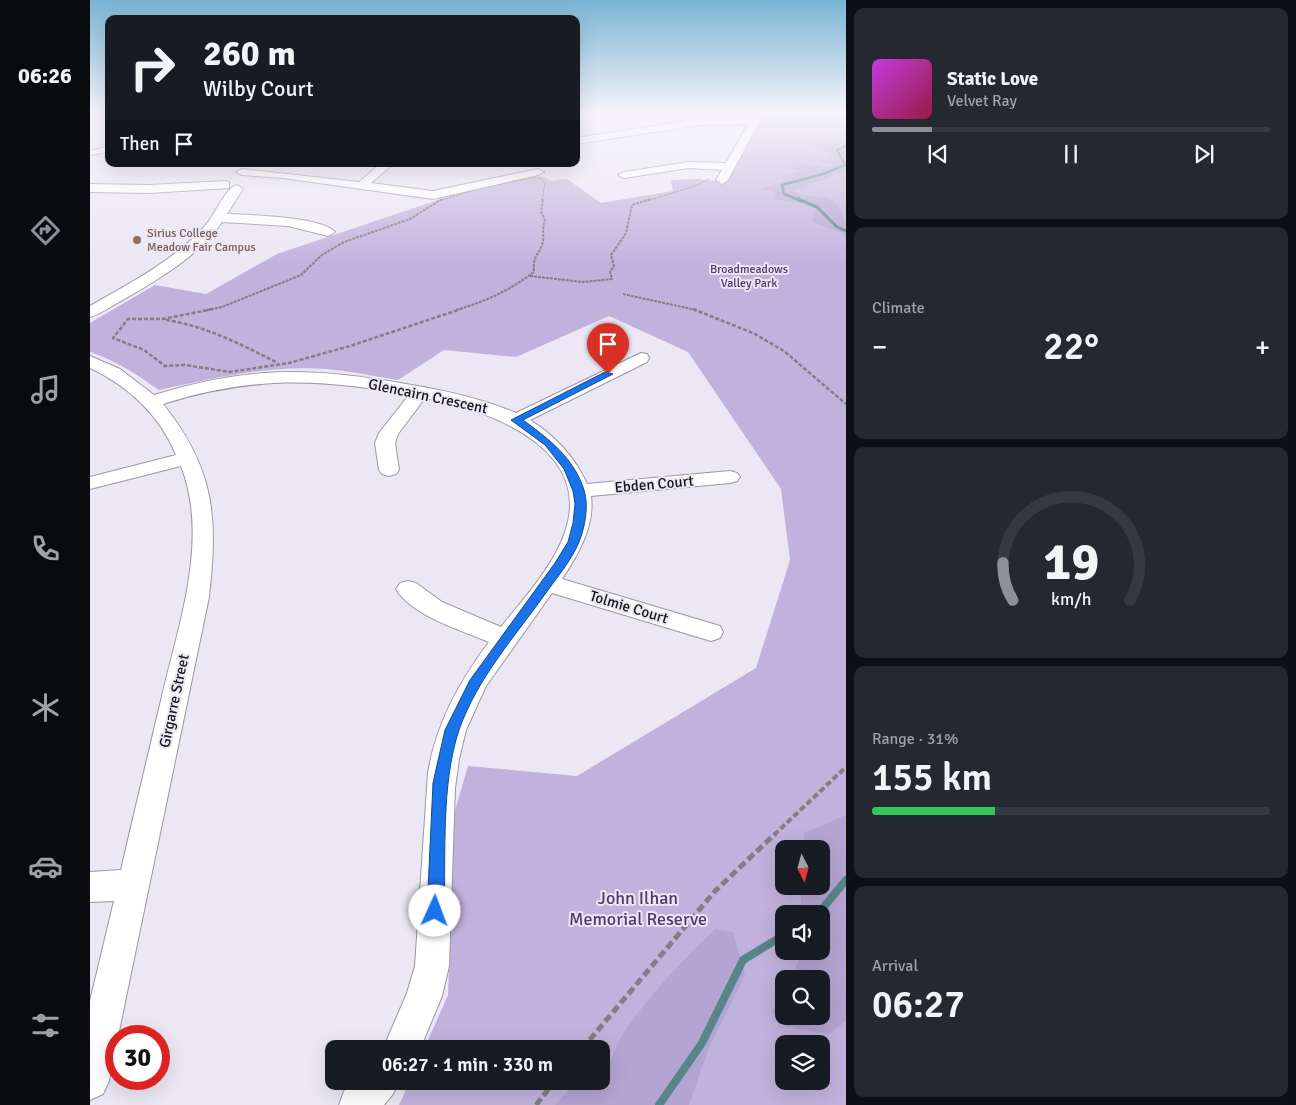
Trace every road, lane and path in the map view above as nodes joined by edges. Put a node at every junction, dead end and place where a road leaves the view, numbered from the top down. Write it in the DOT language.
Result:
graph roads {
  1 [pos="383,167"];
  2 [pos="729,167"];
  3 [pos="538,170"];
  4 [pos="624,175"];
  5 [pos="721,180"];
  6 [pos="234,183"];
  7 [pos="360,186"];
  8 [pos="90,188"];
  9 [pos="219,218"];
  10 [pos="328,232"];
  11 [pos="530,276"];
  12 [pos="623,294"];
  13 [pos="90,312"];
  14 [pos="163,319"];
  15 [pos="641,358"];
  16 [pos="90,361"];
  17 [pos="278,364"];
  18 [pos="420,392"];
  19 [pos="152,402"];
  20 [pos="846,404"];
  21 [pos="516,420"];
  22 [pos="188,458"];
  23 [pos="389,470"];
  24 [pos="730,477"];
  25 [pos="90,483"];
  26 [pos="579,491"];
  27 [pos="547,583"];
  28 [pos="408,589"];
  29 [pos="711,632"];
  30 [pos="506,639"];
  31 [pos="846,766"];
  32 [pos="133,884"];
  33 [pos="90,887"];
  34 [pos="406,1040"];
  35 [pos="590,1040"];
  36 [pos="90,1081"];
  37 [pos="372,1090"];
  38 [pos="548,1090"];
  39 [pos="358,1105"];
  40 [pos="536,1105"];
  1 -- 7 [label="street"];
  2 -- 4 [label="street"];
  2 -- 5 [label="street"];
  3 -- 7 [label="street"];
  5 -- 11 [label="path"];
  6 -- 7 [label="street"];
  6 -- 8 [label="street"];
  6 -- 9 [label="street"];
  9 -- 10 [label="street"];
  9 -- 13 [label="street"];
  11 -- 14 [label="path"];
  11 -- 17 [label="path"];
  12 -- 20 [label="path"];
  14 -- 17 [label="path"];
  14 -- 17 [label="path"];
  15 -- 21 [label="street"];
  16 -- 19 [label="street, Girgarre Street"];
  18 -- 19 [label="street, Glencairn Crescent"];
  18 -- 21 [label="street, Glencairn Crescent"];
  18 -- 23 [label="street"];
  19 -- 22 [label="street, Girgarre Street"];
  21 -- 26 [label="street, Glencairn Crescent"];
  22 -- 25 [label="street"];
  22 -- 32 [label="street, Girgarre Street"];
  24 -- 26 [label="street, Ebden Court"];
  26 -- 27 [label="street, Glencairn Crescent"];
  27 -- 29 [label="street, Tolmie Court"];
  27 -- 30 [label="street, Glencairn Crescent"];
  28 -- 30 [label="street"];
  30 -- 34 [label="street, Glencairn Crescent"];
  31 -- 35 [label="path"];
  32 -- 33 [label="street"];
  32 -- 36 [label="street, Girgarre Street"];
  37 -- 39 [label="street"];
  38 -- 40 [label="path"];
}
